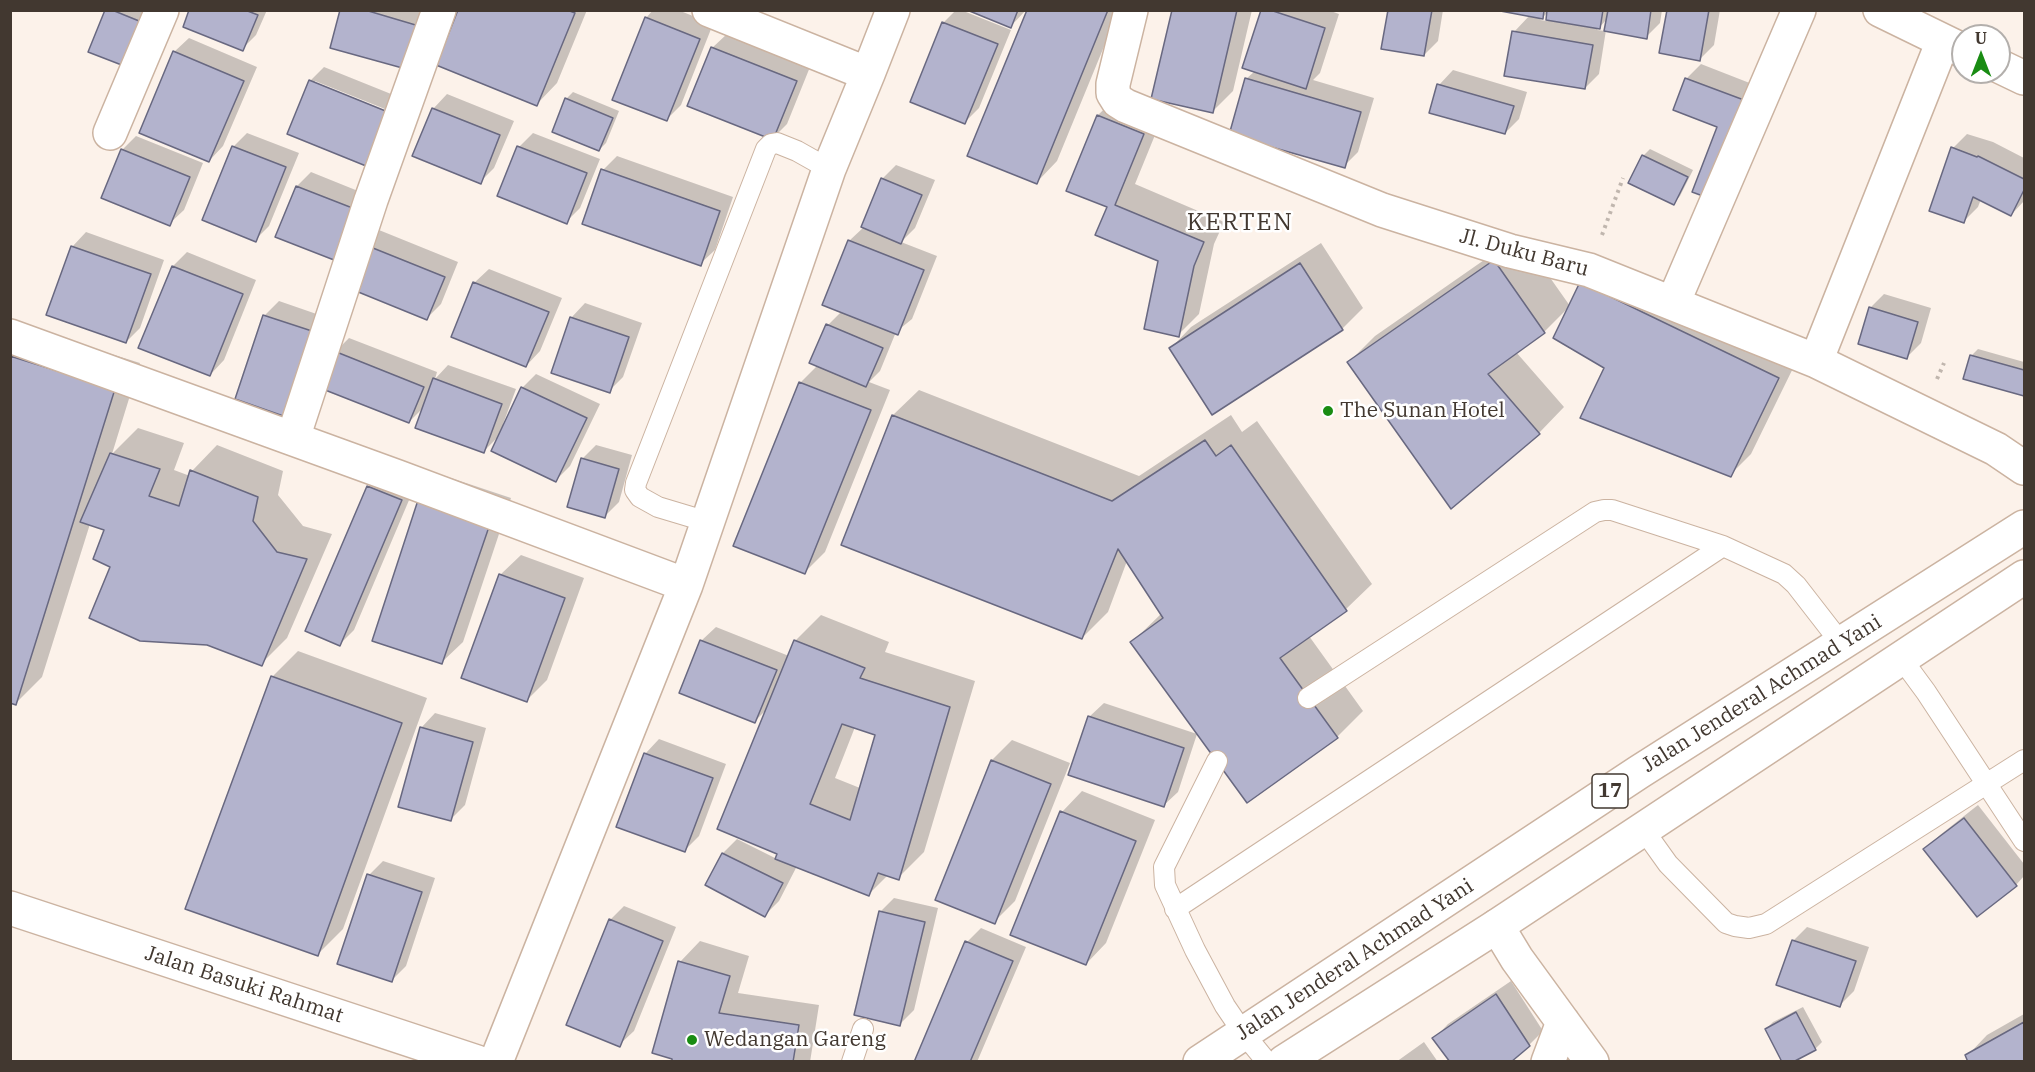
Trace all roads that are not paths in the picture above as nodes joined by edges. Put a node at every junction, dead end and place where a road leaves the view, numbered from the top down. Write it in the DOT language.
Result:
graph roads {
  1 [pos="162,10"];
  2 [pos="439,10"];
  3 [pos="709,10"];
  4 [pos="893,10"];
  5 [pos="1131,10"];
  6 [pos="1799,10"];
  7 [pos="1880,10"];
  8 [pos="1951,44"];
  9 [pos="1951,50"];
  10 [pos="2011,72"];
  11 [pos="868,74"];
  12 [pos="2025,78"];
  13 [pos="110,133"];
  14 [pos="829,169"];
  15 [pos="1673,303"];
  16 [pos="10,336"];
  17 [pos="1816,361"];
  18 [pos="293,438"];
  19 [pos="2017,463"];
  20 [pos="708,522"];
  21 [pos="2025,527"];
  22 [pos="1723,546"];
  23 [pos="2025,577"];
  24 [pos="686,585"];
  25 [pos="1841,644"];
  26 [pos="1901,658"];
  27 [pos="1308,698"];
  28 [pos="2025,760"];
  29 [pos="1217,761"];
  30 [pos="1986,784"];
  31 [pos="1642,829"];
  32 [pos="2025,841"];
  33 [pos="10,908"];
  34 [pos="1175,909"];
  35 [pos="1497,926"];
  36 [pos="1563,1022"];
  37 [pos="863,1029"];
  38 [pos="1244,1034"];
  39 [pos="477,1062"];
  40 [pos="496,1062"];
  41 [pos="852,1062"];
  42 [pos="1200,1062"];
  43 [pos="1267,1062"];
  44 [pos="1284,1062"];
  45 [pos="1548,1062"];
  46 [pos="1592,1062"];
  1 -- 13 [label="main road"];
  2 -- 18 [label="main road"];
  3 -- 11 [label="main road"];
  4 -- 11 [label="main road"];
  5 -- 15 [label="main road, Jl. Duku Baru"];
  6 -- 15 [label="main road"];
  7 -- 8 [label="main road"];
  9 -- 17 [label="main road"];
  10 -- 12 [label="main road"];
  11 -- 14 [label="main road"];
  14 -- 20 [label="main road"];
  14 -- 20 [label="lane"];
  15 -- 17 [label="main road, Jl. Duku Baru"];
  16 -- 18 [label="main road"];
  17 -- 19 [label="main road, Jl. Duku Baru"];
  18 -- 24 [label="main road"];
  20 -- 24 [label="main road"];
  21 -- 25 [label="main road, Jalan Jenderal Achmad Yani / 17"];
  22 -- 25 [label="lane"];
  22 -- 27 [label="lane"];
  22 -- 34 [label="lane"];
  23 -- 26 [label="main road, Jalan Jenderal Achmad Yani / 17"];
  24 -- 40 [label="main road"];
  25 -- 38 [label="main road, Jalan Jenderal Achmad Yani / 17"];
  26 -- 30 [label="lane"];
  26 -- 31 [label="main road, Jalan Jenderal Achmad Yani / 17"];
  28 -- 30 [label="lane"];
  29 -- 34 [label="lane"];
  30 -- 31 [label="lane"];
  30 -- 32 [label="lane"];
  31 -- 35 [label="main road, Jalan Jenderal Achmad Yani / 17"];
  33 -- 39 [label="main road, Jalan Basuki Rahmat"];
  34 -- 38 [label="lane"];
  35 -- 36 [label="main road"];
  35 -- 44 [label="main road, Jalan Jenderal Achmad Yani / 17"];
  36 -- 45 [label="main road"];
  36 -- 46 [label="main road"];
  37 -- 41 [label="lane"];
  38 -- 42 [label="main road, Jalan Jenderal Achmad Yani / 17"];
  38 -- 43 [label="lane"];
}
